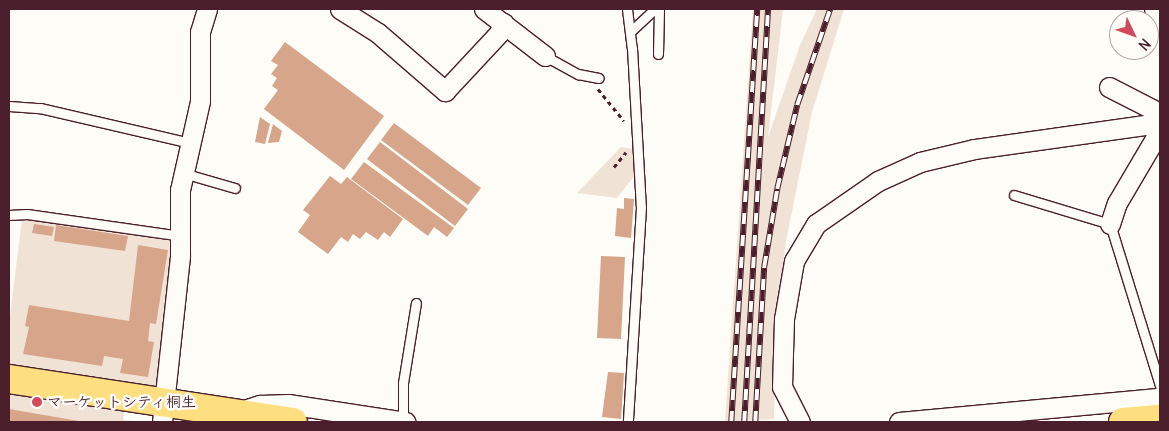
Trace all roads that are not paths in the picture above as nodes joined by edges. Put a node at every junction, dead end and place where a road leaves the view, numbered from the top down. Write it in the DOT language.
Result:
graph roads {
  1 [pos="340,9"];
  2 [pos="484,9"];
  3 [pos="626,9"];
  4 [pos="655,9"];
  5 [pos="659,9"];
  6 [pos="1154,9"];
  7 [pos="200,10"];
  8 [pos="504,23"];
  9 [pos="1160,25"];
  10 [pos="631,31"];
  11 [pos="658,54"];
  12 [pos="545,56"];
  13 [pos="599,78"];
  14 [pos="1109,87"];
  15 [pos="9,106"];
  16 [pos="1160,118"];
  17 [pos="1160,123"];
  18 [pos="1160,130"];
  19 [pos="191,143"];
  20 [pos="183,173"];
  21 [pos="235,188"];
  22 [pos="1014,195"];
  23 [pos="9,215"];
  24 [pos="1110,224"];
  25 [pos="182,236"];
  26 [pos="416,303"];
  27 [pos="9,379"];
  28 [pos="1160,386"];
  29 [pos="1160,398"];
  30 [pos="164,413"];
  31 [pos="240,418"];
  32 [pos="1160,419"];
  33 [pos="293,422"];
  34 [pos="404,422"];
  35 [pos="628,422"];
  36 [pos="800,422"];
  37 [pos="899,422"];
  38 [pos="1123,422"];
  1 -- 8 [label="street"];
  2 -- 8 [label="street"];
  3 -- 10 [label="lane"];
  4 -- 10 [label="lane"];
  5 -- 11 [label="lane"];
  6 -- 9 [label="street"];
  7 -- 19 [label="street"];
  8 -- 12 [label="street"];
  10 -- 35 [label="lane"];
  12 -- 13 [label="lane"];
  14 -- 16 [label="street"];
  15 -- 19 [label="lane"];
  17 -- 36 [label="street"];
  18 -- 24 [label="street"];
  19 -- 20 [label="street"];
  20 -- 21 [label="lane"];
  20 -- 25 [label="street"];
  22 -- 24 [label="lane"];
  23 -- 25 [label="lane"];
  24 -- 28 [label="lane"];
  25 -- 30 [label="street"];
  26 -- 34 [label="lane"];
  27 -- 30 [label="highway"];
  29 -- 37 [label="street"];
  30 -- 31 [label="highway"];
  31 -- 33 [label="highway"];
  31 -- 34 [label="street"];
  32 -- 38 [label="highway"];
}
